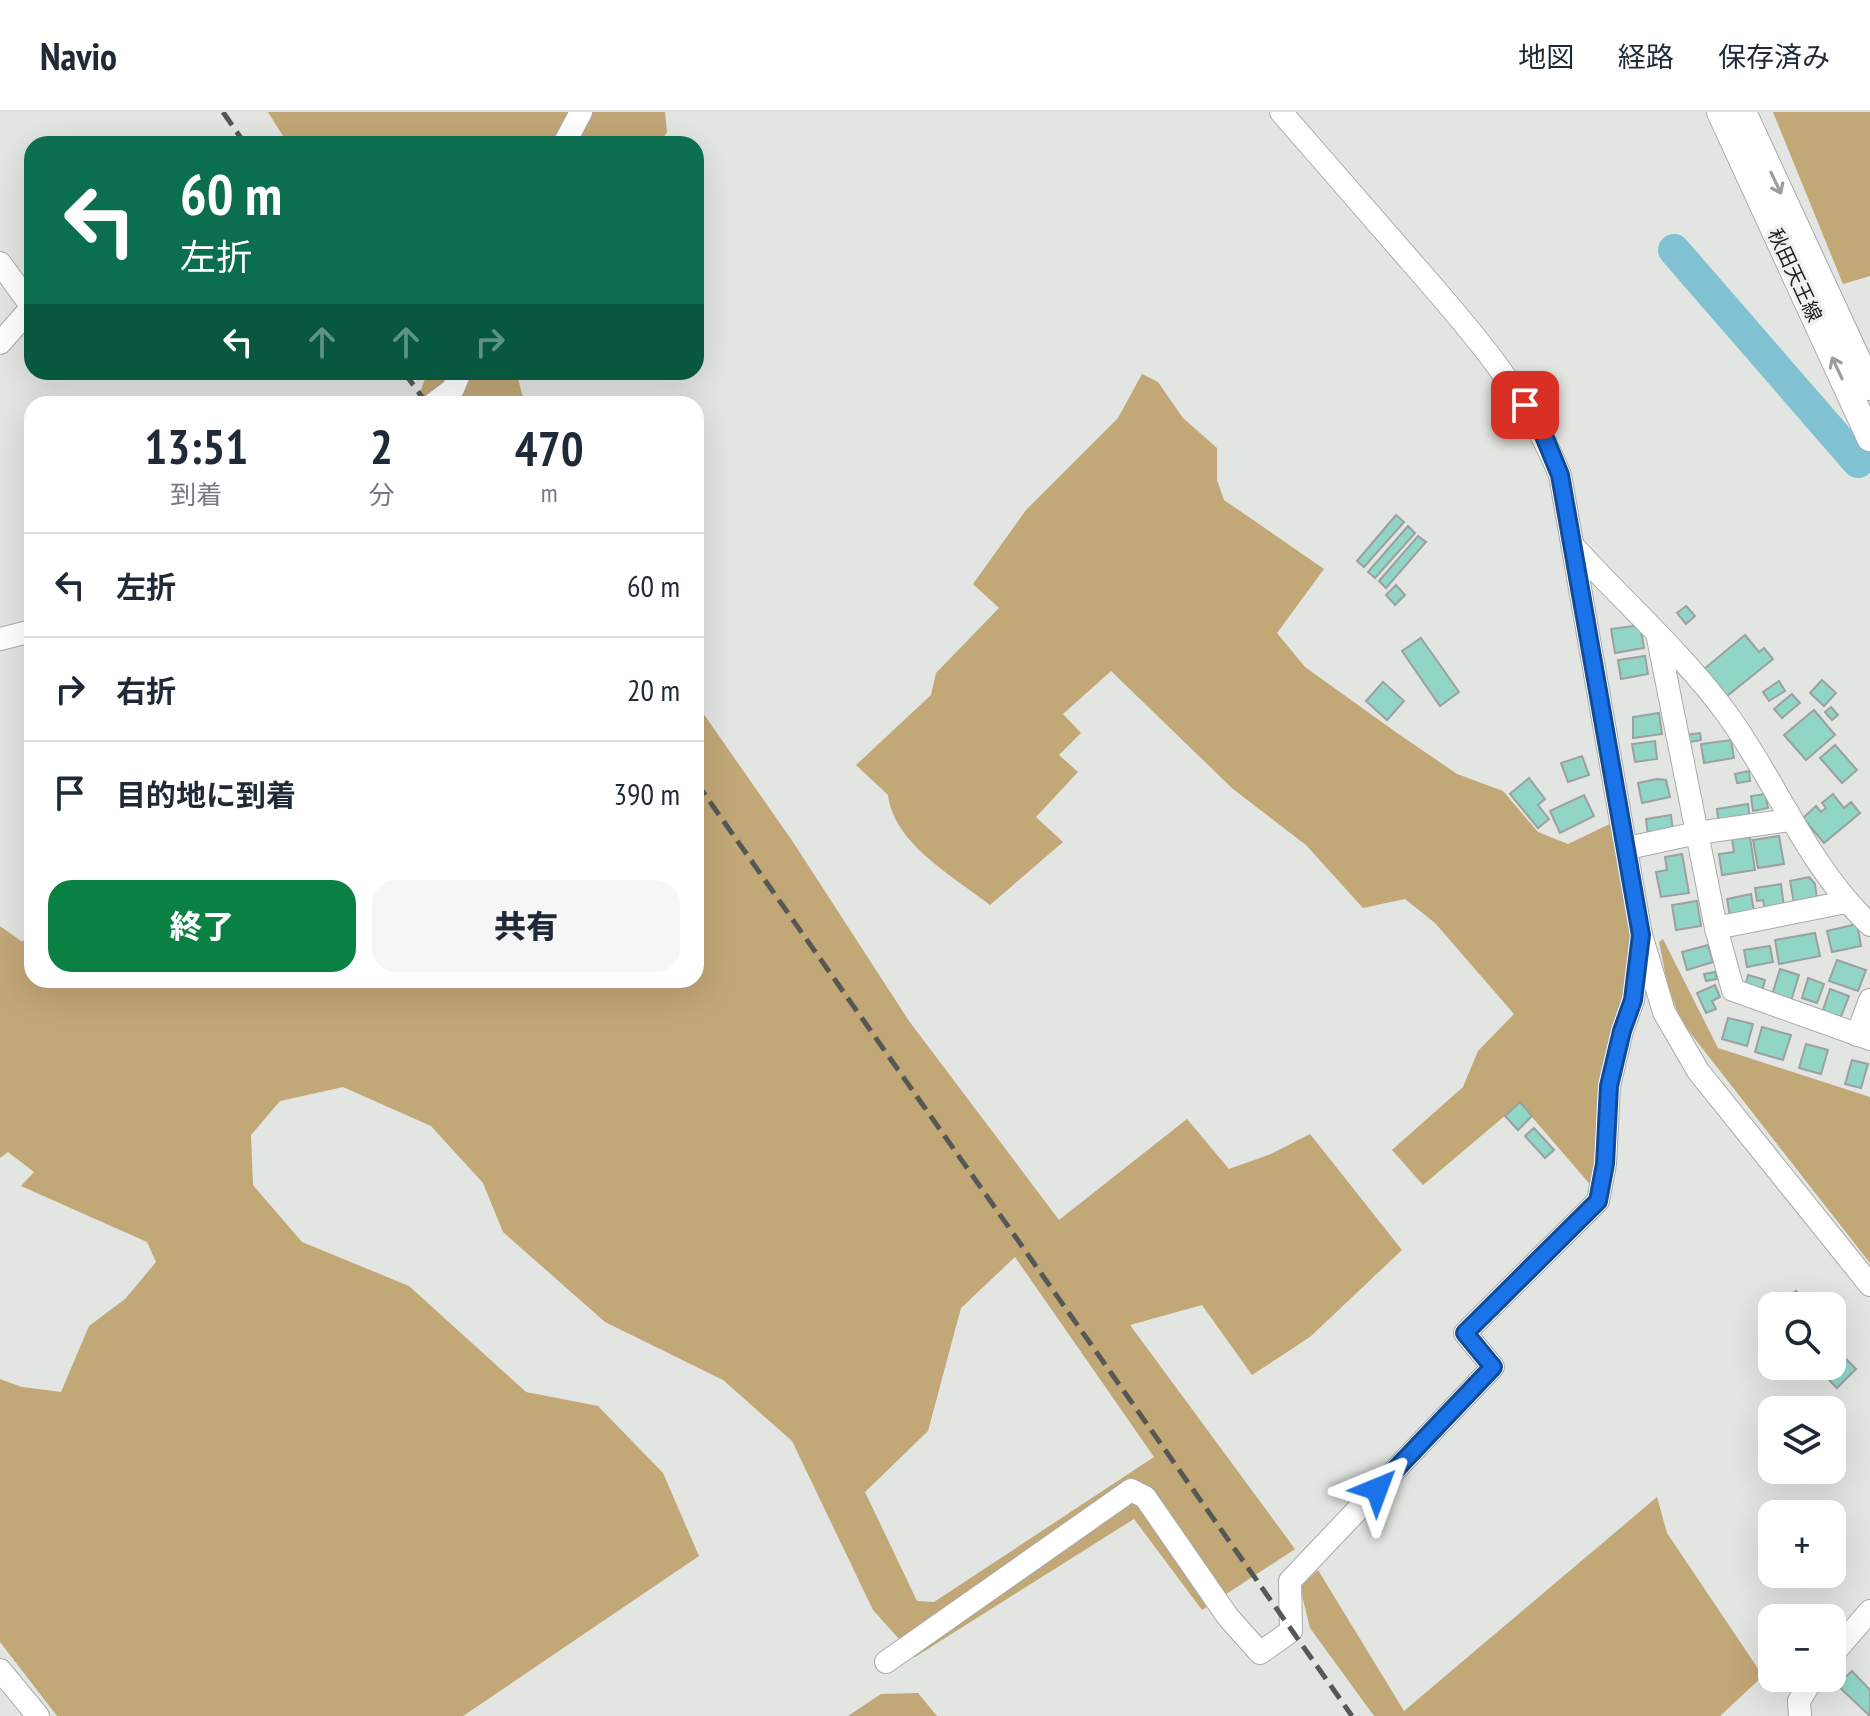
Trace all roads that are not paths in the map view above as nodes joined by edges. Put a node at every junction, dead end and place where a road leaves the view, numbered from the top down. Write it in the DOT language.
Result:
graph roads {
  1 [pos="581,112"];
  2 [pos="1281,112"];
  3 [pos="1720,112"];
  4 [pos="1743,112"];
  5 [pos="568,136"];
  6 [pos="0,263"];
  7 [pos="24,296"];
  8 [pos="24,315"];
  9 [pos="1,339"];
  10 [pos="457,380"];
  11 [pos="1870,387"];
  12 [pos="444,396"];
  13 [pos="1870,438"];
  14 [pos="1574,547"];
  15 [pos="24,633"];
  16 [pos="1658,638"];
  17 [pos="0,639"];
  18 [pos="1789,820"];
  19 [pos="1697,833"];
  20 [pos="1628,848"];
  21 [pos="1846,902"];
  22 [pos="1870,925"];
  23 [pos="1716,928"];
  24 [pos="1641,935"];
  25 [pos="1870,1000"];
  26 [pos="1864,1037"];
  27 [pos="1870,1285"];
  28 [pos="1870,1611"];
  29 [pos="1846,1639"];
  30 [pos="886,1662"];
  31 [pos="0,1670"];
  32 [pos="1804,1692"];
  33 [pos="38,1716"];
  34 [pos="1800,1716"];
  1 -- 5 [label="street"];
  2 -- 14 [label="street"];
  13 -- 3 [label="main road, 秋田天王線, one-way"];
  4 -- 11 [label="main road, 秋田天王線, one-way"];
  6 -- 7 [label="street"];
  8 -- 9 [label="street"];
  10 -- 12 [label="street"];
  14 -- 16 [label="street"];
  14 -- 20 [label="street"];
  15 -- 17 [label="street"];
  16 -- 18 [label="street"];
  16 -- 19 [label="street"];
  18 -- 19 [label="street"];
  18 -- 21 [label="street"];
  19 -- 20 [label="street"];
  19 -- 23 [label="street"];
  20 -- 24 [label="street"];
  21 -- 22 [label="street"];
  21 -- 23 [label="street"];
  23 -- 26 [label="street"];
  24 -- 27 [label="street"];
  24 -- 30 [label="street"];
  25 -- 26 [label="street"];
  28 -- 29 [label="street"];
  31 -- 33 [label="street"];
  32 -- 34 [label="street"];
}
